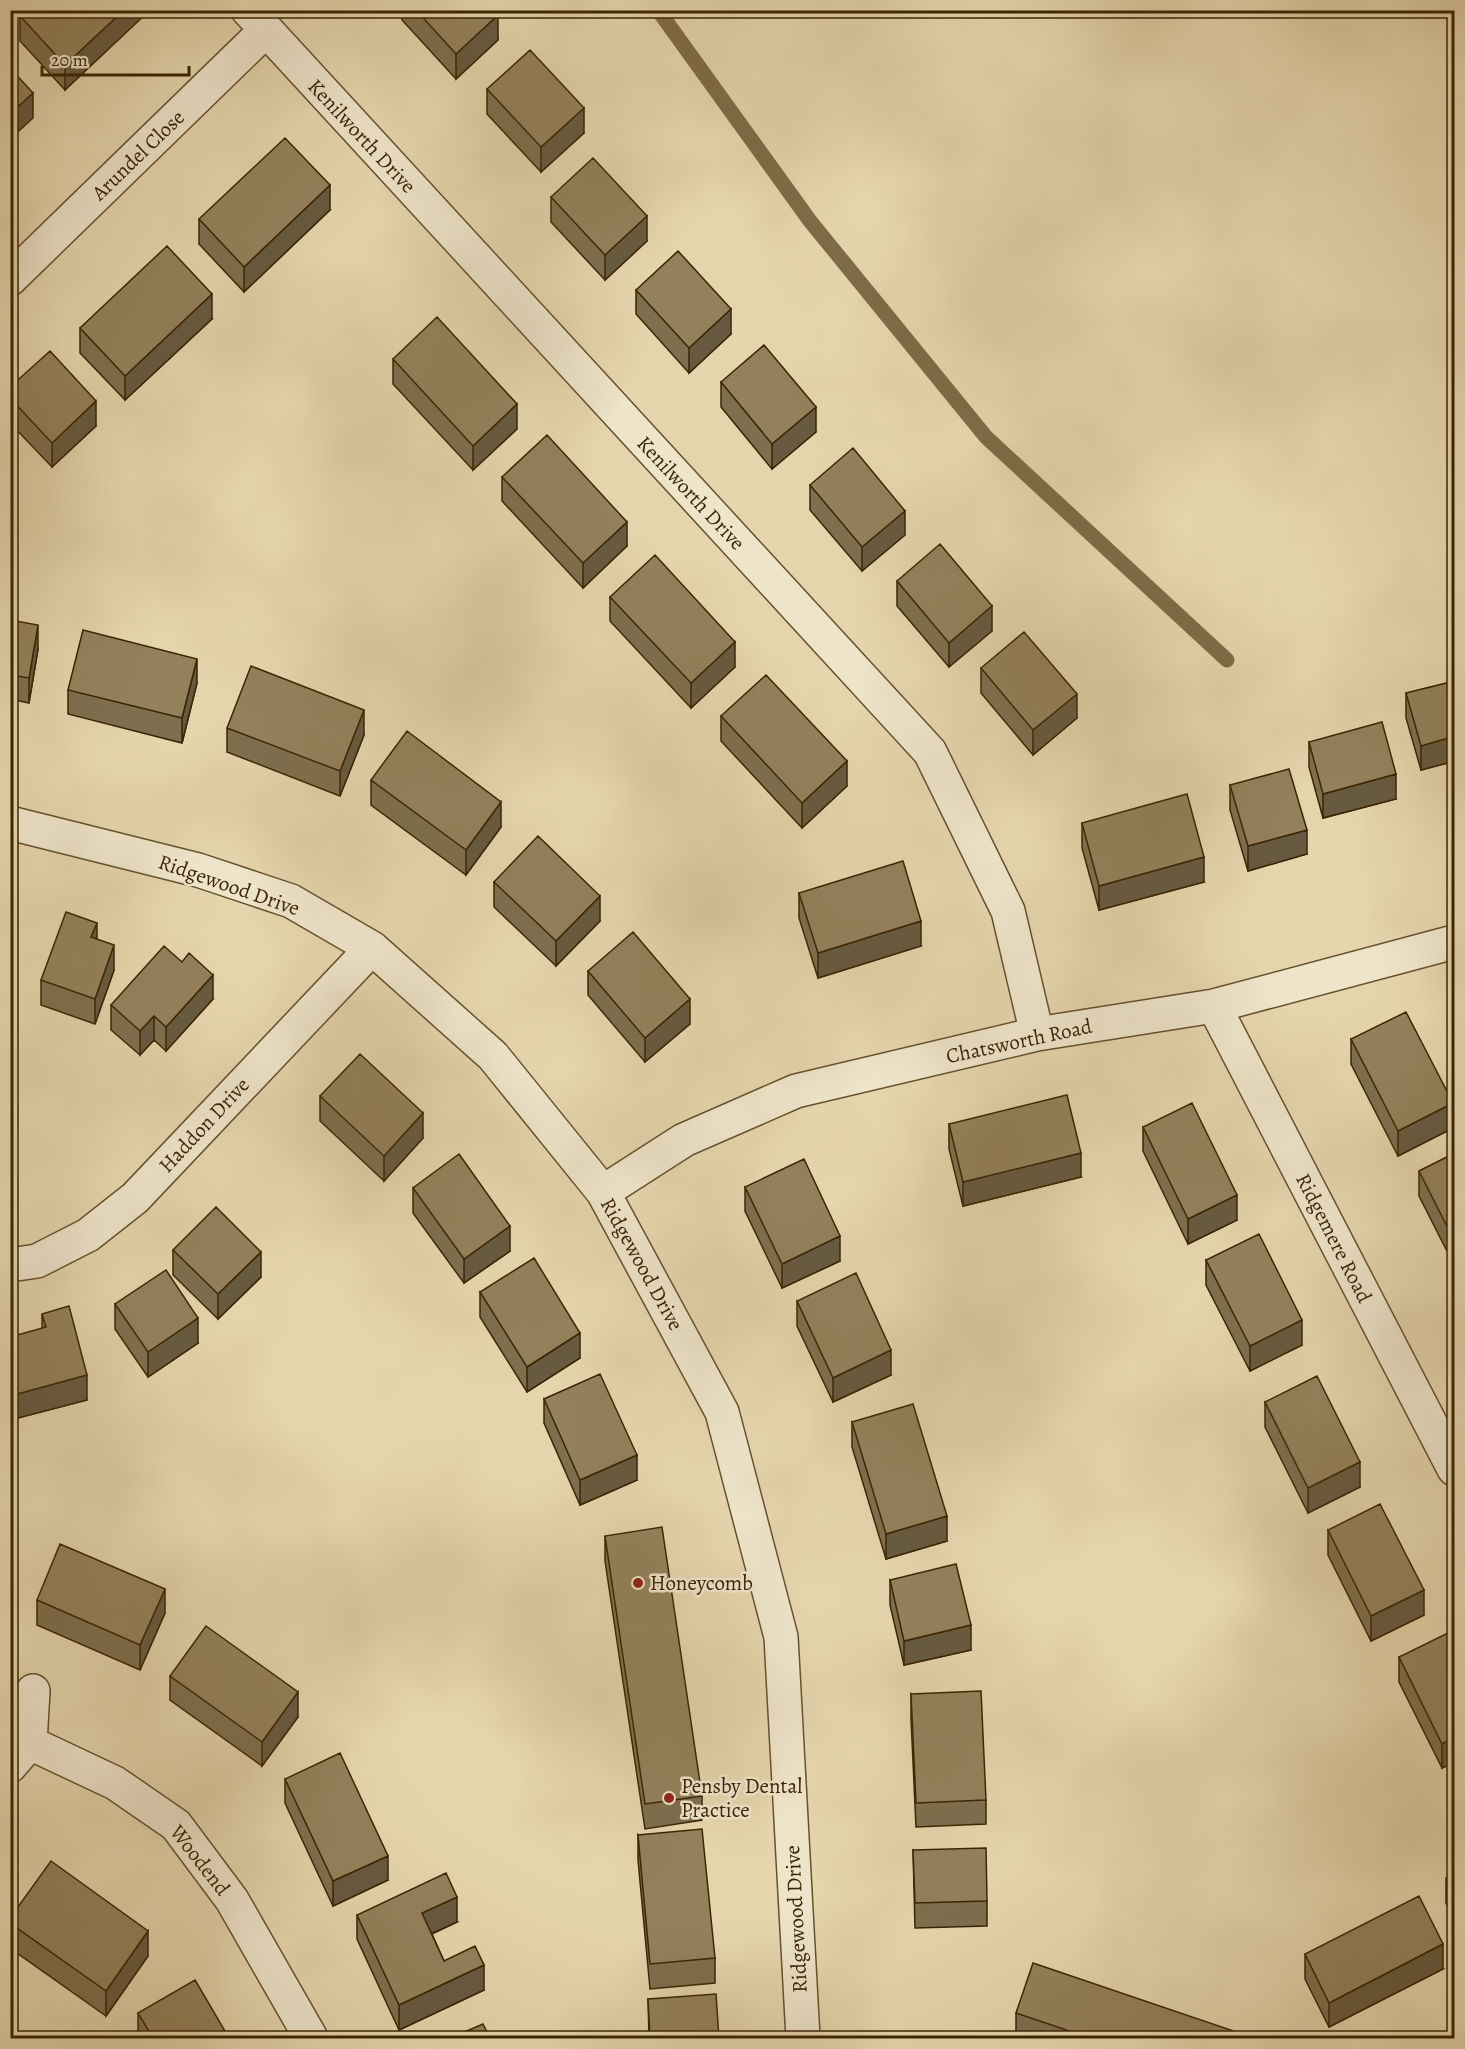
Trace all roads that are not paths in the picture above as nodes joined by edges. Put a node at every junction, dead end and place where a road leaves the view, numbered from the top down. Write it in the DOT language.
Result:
graph roads {
  1 [pos="257,21"];
  2 [pos="10,279"];
  3 [pos="10,824"];
  4 [pos="1455,942"];
  5 [pos="372,948"];
  6 [pos="1214,1006"];
  7 [pos="1037,1034"];
  8 [pos="603,1192"];
  9 [pos="10,1265"];
  10 [pos="1455,1469"];
  11 [pos="33,1691"];
  12 [pos="20,1755"];
  13 [pos="311,2038"];
  14 [pos="803,2038"];
  1 -- 2 [label="street, Arundel Close"];
  1 -- 7 [label="street, Kenilworth Drive"];
  3 -- 5 [label="street, Ridgewood Drive"];
  4 -- 6 [label="street, Chatsworth Road"];
  5 -- 8 [label="street, Ridgewood Drive"];
  5 -- 9 [label="street, Haddon Drive"];
  6 -- 7 [label="street, Chatsworth Road"];
  6 -- 10 [label="street, Ridgemere Road"];
  7 -- 8 [label="street, Chatsworth Road"];
  8 -- 14 [label="street, Ridgewood Drive"];
  11 -- 12 [label="street, Woodend"];
  12 -- 13 [label="street, Woodend"];
}
